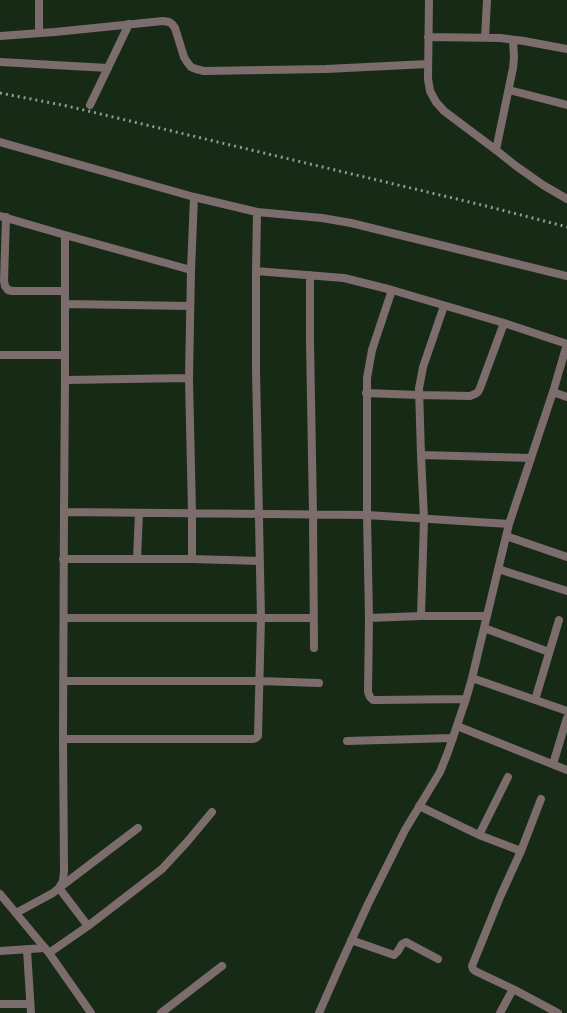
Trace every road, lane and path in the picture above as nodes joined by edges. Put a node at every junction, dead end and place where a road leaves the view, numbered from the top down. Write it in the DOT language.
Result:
graph roads {
  1 [pos="38,0"];
  2 [pos="429,0"];
  3 [pos="486,0"];
  4 [pos="129,24"];
  5 [pos="38,33"];
  6 [pos="0,36"];
  7 [pos="428,37"];
  8 [pos="486,38"];
  9 [pos="513,40"];
  10 [pos="567,49"];
  11 [pos="0,62"];
  12 [pos="428,64"];
  13 [pos="108,68"];
  14 [pos="509,90"];
  15 [pos="90,104"];
  16 [pos="567,104"];
  17 [pos="0,142"];
  18 [pos="496,150"];
  19 [pos="194,196"];
  20 [pos="567,199"];
  21 [pos="257,212"];
  22 [pos="3,216"];
  23 [pos="64,235"];
  24 [pos="3,252"];
  25 [pos="190,270"];
  26 [pos="256,271"];
  27 [pos="310,276"];
  28 [pos="567,276"];
  29 [pos="392,290"];
  30 [pos="64,291"];
  31 [pos="65,304"];
  32 [pos="190,306"];
  33 [pos="444,306"];
  34 [pos="504,323"];
  35 [pos="64,355"];
  36 [pos="0,356"];
  37 [pos="564,365"];
  38 [pos="189,378"];
  39 [pos="65,380"];
  40 [pos="553,392"];
  41 [pos="366,393"];
  42 [pos="419,395"];
  43 [pos="567,397"];
  44 [pos="421,455"];
  45 [pos="531,458"];
  46 [pos="64,512"];
  47 [pos="139,513"];
  48 [pos="192,513"];
  49 [pos="260,514"];
  50 [pos="313,514"];
  51 [pos="367,515"];
  52 [pos="424,519"];
  53 [pos="509,524"];
  54 [pos="506,536"];
  55 [pos="567,556"];
  56 [pos="63,558"];
  57 [pos="137,559"];
  58 [pos="192,559"];
  59 [pos="260,561"];
  60 [pos="498,568"];
  61 [pos="567,591"];
  62 [pos="421,616"];
  63 [pos="486,616"];
  64 [pos="64,618"];
  65 [pos="261,618"];
  66 [pos="314,618"];
  67 [pos="369,618"];
  68 [pos="559,620"];
  69 [pos="484,628"];
  70 [pos="314,648"];
  71 [pos="549,652"];
  72 [pos="472,678"];
  73 [pos="63,681"];
  74 [pos="260,681"];
  75 [pos="319,683"];
  76 [pos="466,699"];
  77 [pos="535,700"];
  78 [pos="567,711"];
  79 [pos="567,718"];
  80 [pos="457,726"];
  81 [pos="453,738"];
  82 [pos="63,739"];
  83 [pos="347,741"];
  84 [pos="553,764"];
  85 [pos="567,770"];
  86 [pos="508,777"];
  87 [pos="541,799"];
  88 [pos="419,806"];
  89 [pos="212,812"];
  90 [pos="138,828"];
  91 [pos="479,834"];
  92 [pos="520,851"];
  93 [pos="59,888"];
  94 [pos="0,894"];
  95 [pos="16,913"];
  96 [pos="88,926"];
  97 [pos="351,940"];
  98 [pos="27,950"];
  99 [pos="0,951"];
  100 [pos="47,951"];
  101 [pos="438,959"];
  102 [pos="222,966"];
  103 [pos="513,988"];
  104 [pos="0,1004"];
  105 [pos="30,1004"];
  106 [pos="31,1013"];
  107 [pos="91,1013"];
  108 [pos="161,1013"];
  109 [pos="319,1013"];
  110 [pos="500,1013"];
  111 [pos="558,1013"];
  1 -- 5 [label="street"];
  2 -- 7 [label="street"];
  3 -- 8 [label="street"];
  4 -- 5 [label="street"];
  4 -- 12 [label="street"];
  4 -- 13 [label="street"];
  5 -- 6 [label="street"];
  7 -- 8 [label="street"];
  7 -- 12 [label="street"];
  8 -- 9 [label="street"];
  9 -- 10 [label="street"];
  9 -- 14 [label="street"];
  11 -- 13 [label="street"];
  12 -- 18 [label="street"];
  13 -- 15 [label="street"];
  14 -- 16 [label="street"];
  14 -- 18 [label="street"];
  17 -- 19 [label="street"];
  18 -- 20 [label="street"];
  19 -- 21 [label="street"];
  19 -- 25 [label="street"];
  21 -- 26 [label="street"];
  21 -- 28 [label="street"];
  22 -- 23 [label="street"];
  22 -- 24 [label="street"];
  23 -- 25 [label="street"];
  23 -- 30 [label="street"];
  24 -- 30 [label="street"];
  25 -- 32 [label="street"];
  26 -- 27 [label="street"];
  26 -- 49 [label="street"];
  27 -- 29 [label="street"];
  27 -- 50 [label="street"];
  29 -- 33 [label="street"];
  29 -- 41 [label="street"];
  30 -- 31 [label="street"];
  31 -- 32 [label="street"];
  31 -- 35 [label="street"];
  32 -- 38 [label="street"];
  33 -- 34 [label="street"];
  33 -- 42 [label="street"];
  34 -- 37 [label="street"];
  34 -- 42 [label="street"];
  35 -- 36 [label="street"];
  35 -- 39 [label="street"];
  37 -- 40 [label="street"];
  38 -- 39 [label="street"];
  38 -- 48 [label="street"];
  39 -- 46 [label="street"];
  40 -- 43 [label="street"];
  40 -- 45 [label="street"];
  41 -- 42 [label="street"];
  41 -- 51 [label="street"];
  42 -- 44 [label="street"];
  44 -- 45 [label="street"];
  44 -- 52 [label="street"];
  45 -- 53 [label="street"];
  46 -- 47 [label="street"];
  46 -- 56 [label="street"];
  47 -- 48 [label="street"];
  47 -- 57 [label="street"];
  48 -- 49 [label="street"];
  48 -- 58 [label="street"];
  49 -- 50 [label="street"];
  49 -- 59 [label="street"];
  50 -- 51 [label="street"];
  50 -- 66 [label="street"];
  51 -- 52 [label="street"];
  51 -- 67 [label="street"];
  52 -- 53 [label="street"];
  52 -- 62 [label="street"];
  53 -- 54 [label="street"];
  54 -- 55 [label="street"];
  54 -- 60 [label="street"];
  56 -- 57 [label="street"];
  56 -- 64 [label="street"];
  57 -- 58 [label="street"];
  58 -- 59 [label="street"];
  59 -- 65 [label="street"];
  60 -- 61 [label="street"];
  60 -- 63 [label="street"];
  62 -- 63 [label="street"];
  62 -- 67 [label="street"];
  63 -- 69 [label="street"];
  64 -- 65 [label="street"];
  64 -- 73 [label="street"];
  65 -- 66 [label="street"];
  65 -- 74 [label="street"];
  66 -- 70 [label="street"];
  67 -- 76 [label="street"];
  68 -- 71 [label="street"];
  69 -- 71 [label="street"];
  69 -- 72 [label="street"];
  71 -- 77 [label="street"];
  72 -- 76 [label="street"];
  72 -- 77 [label="street"];
  73 -- 74 [label="street"];
  73 -- 82 [label="street"];
  74 -- 75 [label="street"];
  74 -- 82 [label="street"];
  76 -- 80 [label="street"];
  77 -- 78 [label="street"];
  79 -- 84 [label="street"];
  80 -- 81 [label="street"];
  80 -- 84 [label="street"];
  81 -- 83 [label="street"];
  81 -- 88 [label="street"];
  82 -- 93 [label="street"];
  84 -- 85 [label="street"];
  86 -- 91 [label="street"];
  87 -- 92 [label="street"];
  88 -- 91 [label="street"];
  88 -- 97 [label="street"];
  89 -- 96 [label="street"];
  90 -- 93 [label="street"];
  91 -- 92 [label="street"];
  92 -- 103 [label="street"];
  93 -- 95 [label="street"];
  93 -- 96 [label="street"];
  94 -- 95 [label="street"];
  95 -- 100 [label="street"];
  96 -- 100 [label="street"];
  97 -- 101 [label="street"];
  97 -- 109 [label="street"];
  98 -- 99 [label="street"];
  98 -- 100 [label="street"];
  98 -- 105 [label="street"];
  100 -- 107 [label="street"];
  102 -- 108 [label="street"];
  103 -- 110 [label="street"];
  103 -- 111 [label="street"];
  104 -- 105 [label="street"];
  105 -- 106 [label="street"];
}
